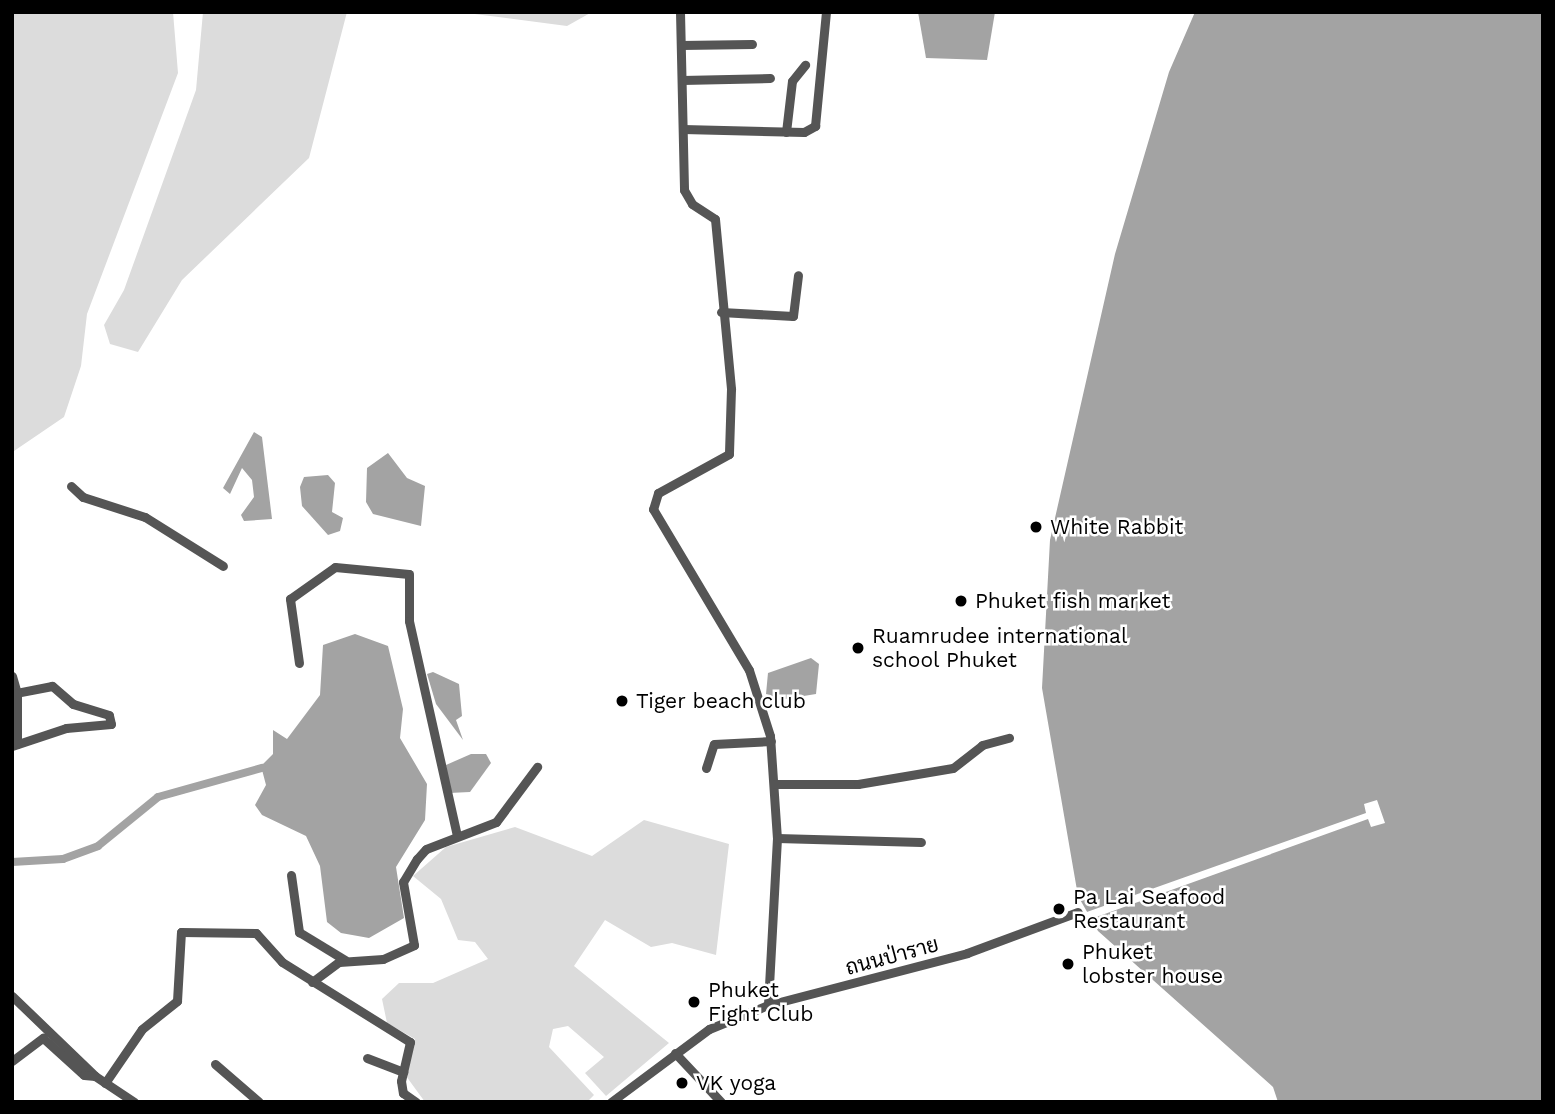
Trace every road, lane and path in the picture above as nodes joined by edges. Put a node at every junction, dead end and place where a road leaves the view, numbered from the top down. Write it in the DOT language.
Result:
graph roads {
  1 [pos="680,12"];
  2 [pos="826,12"];
  3 [pos="752,44"];
  4 [pos="681,45"];
  5 [pos="806,65"];
  6 [pos="770,78"];
  7 [pos="682,80"];
  8 [pos="684,129"];
  9 [pos="786,132"];
  10 [pos="798,275"];
  11 [pos="721,312"];
  12 [pos="71,485"];
  13 [pos="223,566"];
  14 [pos="299,663"];
  15 [pos="12,676"];
  16 [pos="17,693"];
  17 [pos="1009,738"];
  18 [pos="771,741"];
  19 [pos="15,745"];
  20 [pos="537,768"];
  21 [pos="706,768"];
  22 [pos="776,784"];
  23 [pos="457,835"];
  24 [pos="777,838"];
  25 [pos="921,842"];
  26 [pos="290,875"];
  27 [pos="1078,912"];
  28 [pos="345,960"];
  29 [pos="312,982"];
  30 [pos="12,996"];
  31 [pos="768,1005"];
  32 [pos="675,1052"];
  33 [pos="367,1058"];
  34 [pos="12,1061"];
  35 [pos="215,1064"];
  36 [pos="403,1072"];
  37 [pos="95,1076"];
  38 [pos="105,1083"];
  39 [pos="134,1102"];
  40 [pos="259,1102"];
  41 [pos="416,1102"];
  42 [pos="611,1102"];
  43 [pos="721,1102"];
  1 -- 4 [label="street"];
  2 -- 9 [label="street"];
  3 -- 4 [label="street"];
  4 -- 7 [label="street"];
  5 -- 9 [label="street"];
  6 -- 7 [label="street"];
  7 -- 8 [label="street"];
  8 -- 9 [label="street"];
  8 -- 11 [label="street"];
  10 -- 11 [label="street"];
  11 -- 18 [label="street"];
  12 -- 13 [label="street"];
  14 -- 23 [label="street"];
  15 -- 16 [label="street"];
  16 -- 19 [label="street"];
  16 -- 19 [label="street"];
  17 -- 22 [label="street"];
  18 -- 21 [label="street"];
  18 -- 22 [label="street"];
  20 -- 23 [label="street"];
  22 -- 24 [label="street"];
  23 -- 28 [label="street"];
  24 -- 25 [label="street"];
  24 -- 31 [label="street"];
  26 -- 28 [label="street"];
  27 -- 31 [label="street, ถนนป่าราย"];
  28 -- 29 [label="street"];
  29 -- 36 [label="street"];
  29 -- 38 [label="street"];
  30 -- 37 [label="street"];
  31 -- 32 [label="street, ถนนป่าราย"];
  32 -- 42 [label="street, ถนนป่าราย"];
  32 -- 43 [label="street"];
  33 -- 36 [label="street"];
  34 -- 37 [label="street"];
  35 -- 40 [label="street"];
  36 -- 41 [label="street"];
  37 -- 38 [label="street"];
  38 -- 39 [label="street"];
}
